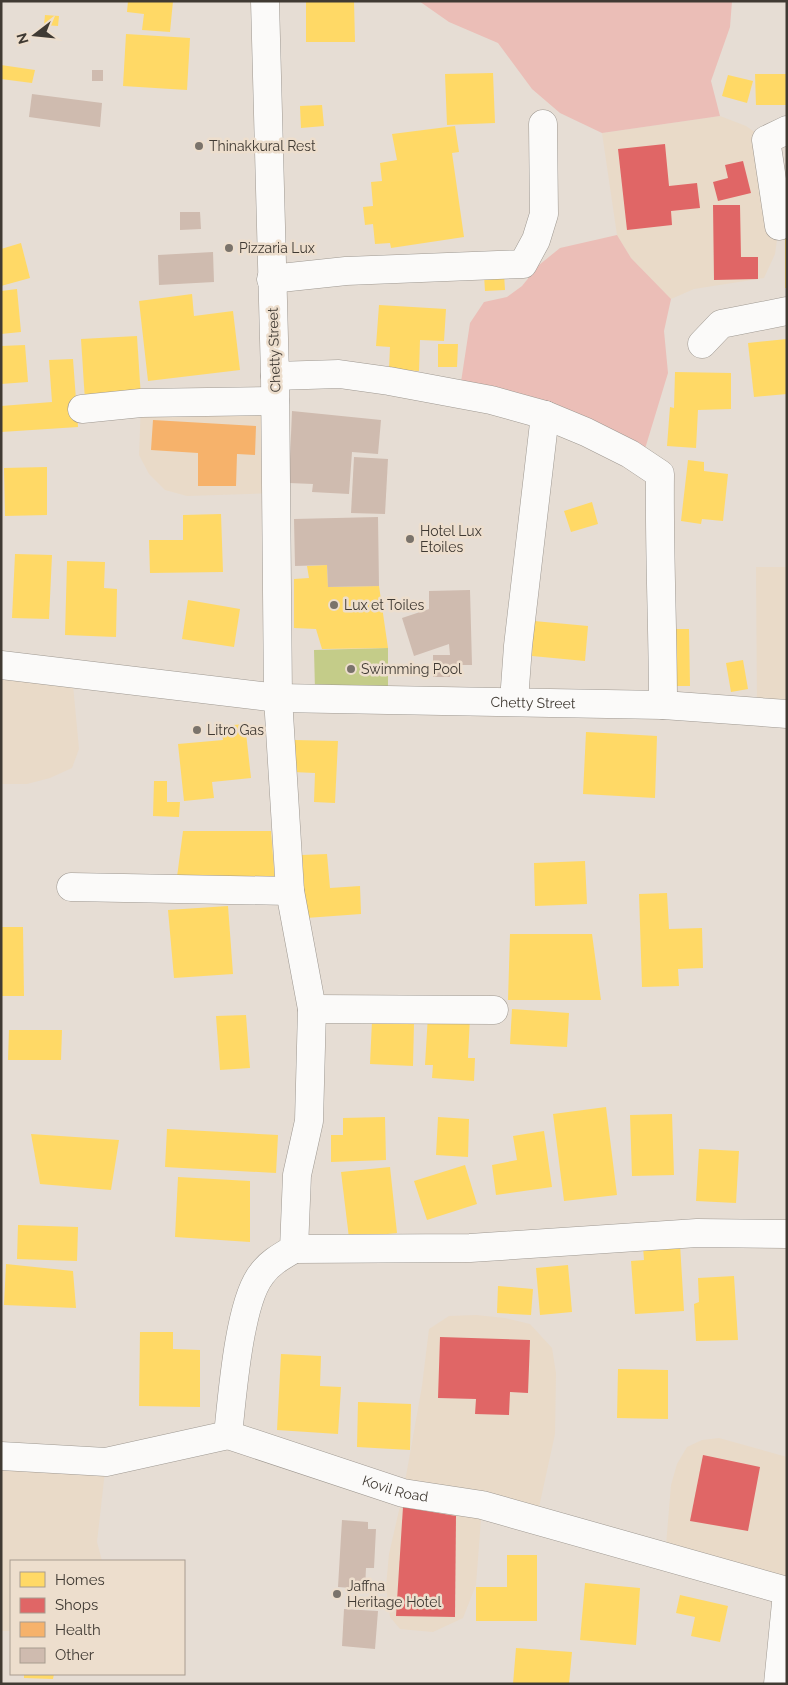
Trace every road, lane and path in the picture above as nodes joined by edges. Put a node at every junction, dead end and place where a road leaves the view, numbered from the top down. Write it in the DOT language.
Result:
graph roads {
  1 [pos="265,1"];
  2 [pos="543,124"];
  3 [pos="787,130"];
  4 [pos="779,226"];
  5 [pos="271,279"];
  6 [pos="787,311"];
  7 [pos="702,344"];
  8 [pos="275,388"];
  9 [pos="82,409"];
  10 [pos="545,414"];
  11 [pos="1,664"];
  12 [pos="278,698"];
  13 [pos="514,701"];
  14 [pos="663,706"];
  15 [pos="787,714"];
  16 [pos="71,887"];
  17 [pos="290,890"];
  18 [pos="312,1009"];
  19 [pos="494,1010"];
  20 [pos="787,1234"];
  21 [pos="294,1249"];
  22 [pos="228,1435"];
  23 [pos="1,1456"];
  24 [pos="787,1592"];
  25 [pos="778,1684"];
  1 -- 5 [label="street, Chetty Street"];
  2 -- 5 [label="street"];
  3 -- 4 [label="street"];
  5 -- 8 [label="street, Chetty Street"];
  6 -- 7 [label="street"];
  8 -- 9 [label="street"];
  8 -- 10 [label="street"];
  8 -- 12 [label="street, Chetty Street"];
  10 -- 13 [label="street"];
  10 -- 14 [label="street"];
  11 -- 12 [label="street, Chetty Street"];
  12 -- 13 [label="street, Chetty Street"];
  12 -- 17 [label="street"];
  13 -- 14 [label="street, Chetty Street"];
  14 -- 15 [label="street, Chetty Street"];
  16 -- 17 [label="street"];
  17 -- 18 [label="street"];
  18 -- 19 [label="street"];
  18 -- 21 [label="street"];
  20 -- 21 [label="street"];
  21 -- 22 [label="street"];
  22 -- 23 [label="street"];
  22 -- 24 [label="street, Kovil Road"];
  24 -- 25 [label="street"];
}
